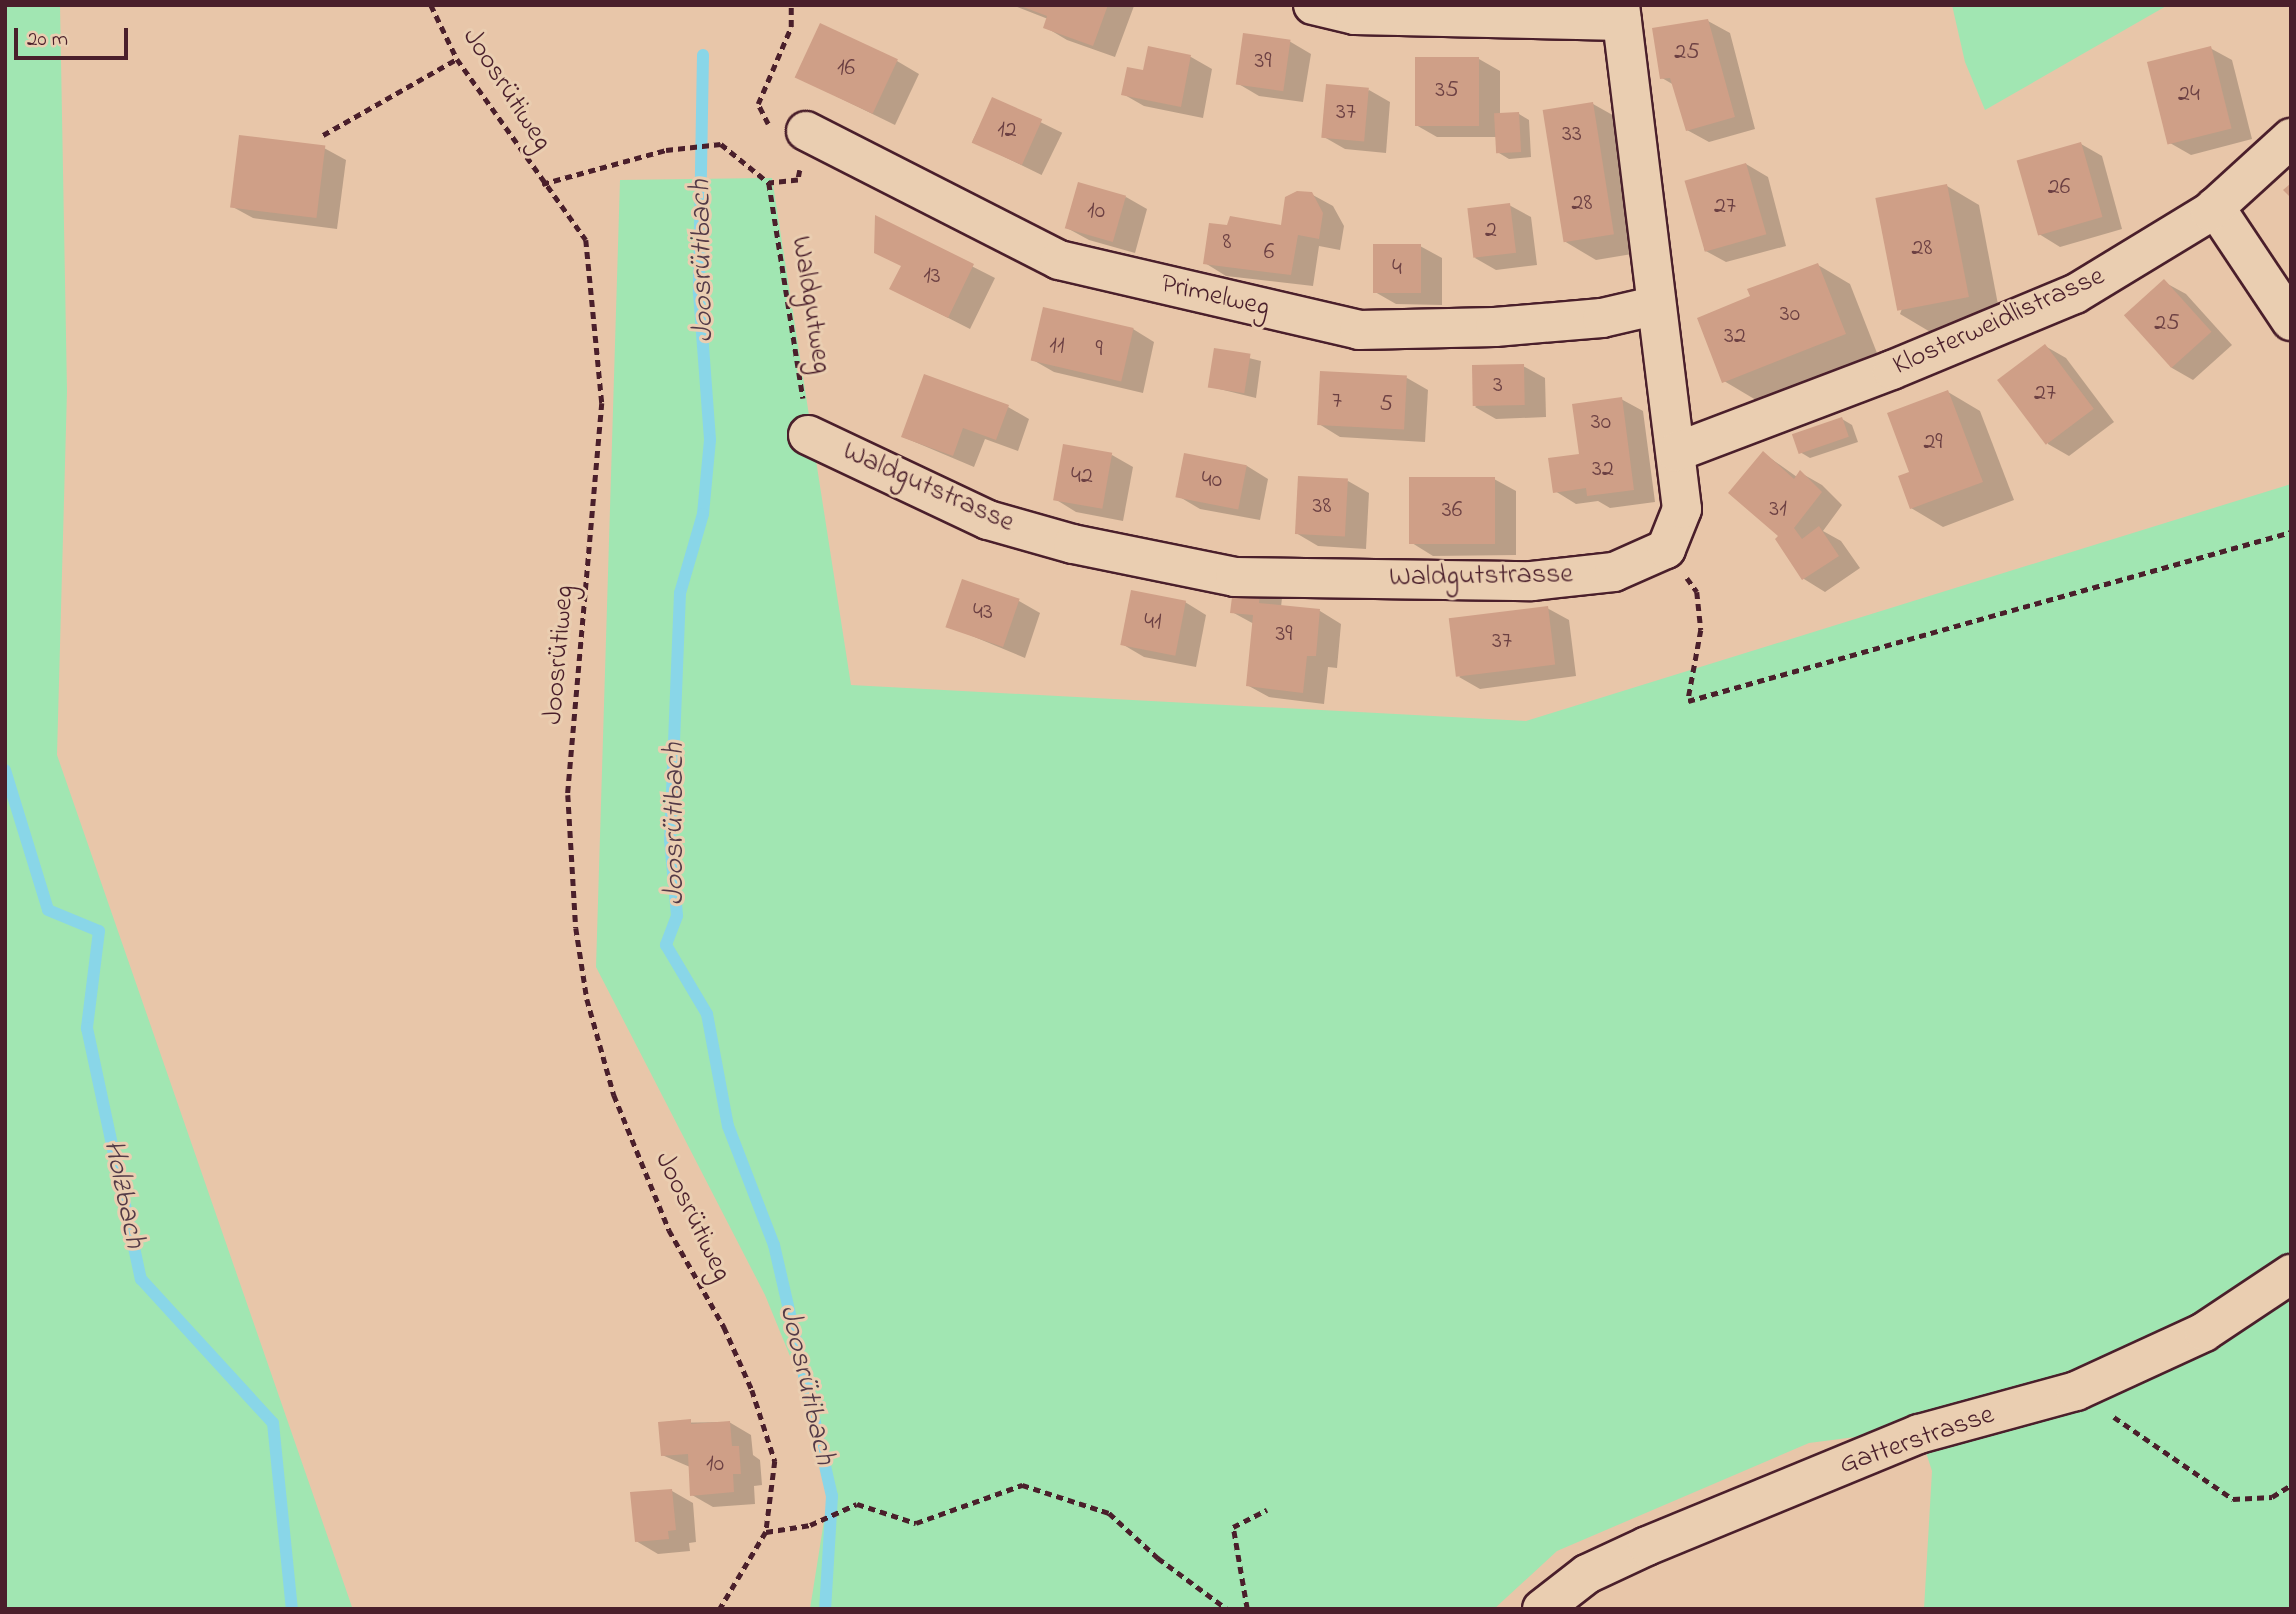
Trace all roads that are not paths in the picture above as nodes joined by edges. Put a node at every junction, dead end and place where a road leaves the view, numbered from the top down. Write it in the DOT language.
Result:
graph roads {
  1 [pos="1313,5"];
  2 [pos="1621,13"];
  3 [pos="791,134"];
  4 [pos="2291,138"];
  5 [pos="2215,207"];
  6 [pos="1654,306"];
  7 [pos="2291,321"];
  8 [pos="808,435"];
  9 [pos="1676,452"];
  10 [pos="2291,1274"];
  11 [pos="1542,1609"];
  1 -- 2 [label="street"];
  2 -- 6 [label="street"];
  3 -- 6 [label="street, Primelweg"];
  4 -- 5 [label="street, Klosterweidlistrasse"];
  5 -- 7 [label="street"];
  5 -- 9 [label="street, Klosterweidlistrasse"];
  6 -- 9 [label="street"];
  8 -- 9 [label="street, Waldgutstrasse"];
  10 -- 11 [label="street, Gatterstrasse"];
}
